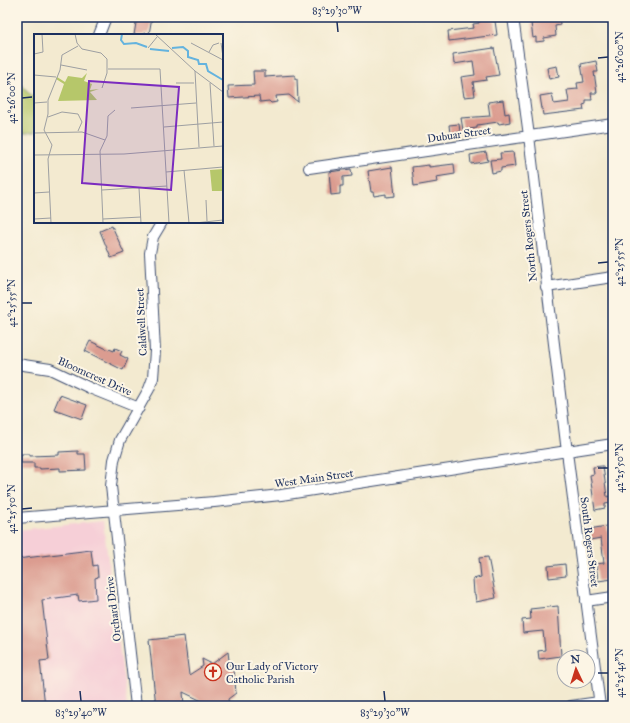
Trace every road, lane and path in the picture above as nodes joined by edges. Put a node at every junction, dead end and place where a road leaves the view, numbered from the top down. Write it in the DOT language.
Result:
graph roads {
  1 [pos="106,17"];
  2 [pos="512,17"];
  3 [pos="99,34"];
  4 [pos="613,124"];
  5 [pos="529,136"];
  6 [pos="309,168"];
  7 [pos="161,223"];
  8 [pos="613,277"];
  9 [pos="546,287"];
  10 [pos="17,364"];
  11 [pos="138,408"];
  12 [pos="613,444"];
  13 [pos="567,452"];
  14 [pos="113,510"];
  15 [pos="17,518"];
  16 [pos="613,597"];
  17 [pos="586,601"];
  18 [pos="599,704"];
  19 [pos="136,706"];
  20 [pos="571,706"];
  1 -- 3 [label="street"];
  2 -- 5 [label="street, North Rogers Street"];
  4 -- 5 [label="street, Dubuar Street"];
  5 -- 6 [label="street, Dubuar Street"];
  5 -- 9 [label="street, North Rogers Street"];
  7 -- 11 [label="street, Caldwell Street"];
  8 -- 9 [label="street"];
  9 -- 13 [label="street, North Rogers Street"];
  10 -- 11 [label="street, Bloomcrest Drive"];
  11 -- 14 [label="street, Caldwell Street"];
  12 -- 13 [label="street, West Main Street"];
  13 -- 14 [label="street, West Main Street"];
  13 -- 17 [label="street, South Rogers Street"];
  14 -- 15 [label="street, West Main Street"];
  14 -- 19 [label="street, Orchard Drive"];
  16 -- 17 [label="street"];
  17 -- 18 [label="street, South Rogers Street"];
  18 -- 20 [label="street"];
}
